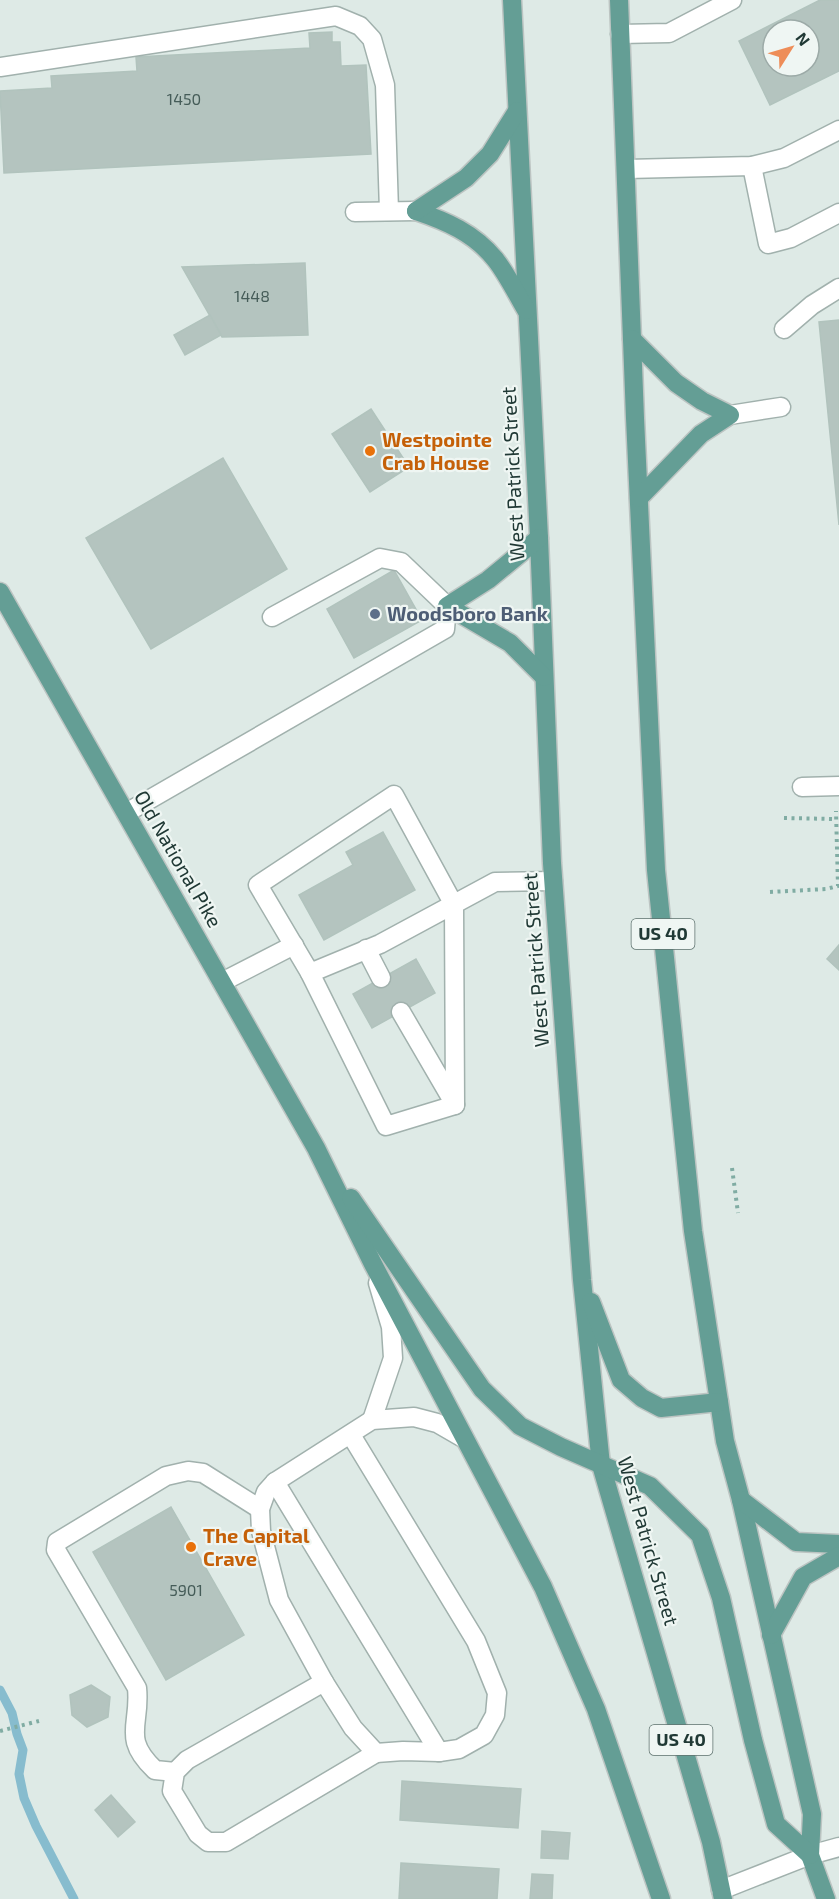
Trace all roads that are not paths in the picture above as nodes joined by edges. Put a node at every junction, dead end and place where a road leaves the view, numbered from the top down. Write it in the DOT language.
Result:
graph roads {
  1 [pos="512,0"];
  2 [pos="619,0"];
  3 [pos="732,0"];
  4 [pos="620,34"];
  5 [pos="0,67"];
  6 [pos="517,111"];
  7 [pos="839,130"];
  8 [pos="752,166"];
  9 [pos="627,169"];
  10 [pos="416,211"];
  11 [pos="355,212"];
  12 [pos="389,212"];
  13 [pos="839,213"];
  14 [pos="839,288"];
  15 [pos="527,312"];
  16 [pos="784,329"];
  17 [pos="632,339"];
  18 [pos="782,407"];
  19 [pos="730,415"];
  20 [pos="639,498"];
  21 [pos="539,538"];
  22 [pos="0,592"];
  23 [pos="447,606"];
  24 [pos="272,617"];
  25 [pos="544,677"];
  26 [pos="802,787"];
  27 [pos="838,794"];
  28 [pos="126,813"];
  29 [pos="553,881"];
  30 [pos="454,905"];
  31 [pos="294,945"];
  32 [pos="366,950"];
  33 [pos="310,973"];
  34 [pos="381,978"];
  35 [pos="222,982"];
  36 [pos="401,1012"];
  37 [pos="454,1105"];
  38 [pos="316,1148"];
  39 [pos="373,1264"];
  40 [pos="582,1280"];
  41 [pos="719,1402"];
  42 [pos="372,1420"];
  43 [pos="351,1435"];
  44 [pos="463,1438"];
  45 [pos="601,1465"];
  46 [pos="276,1482"];
  47 [pos="741,1500"];
  48 [pos="260,1509"];
  49 [pos="839,1544"];
  50 [pos="839,1556"];
  51 [pos="771,1635"];
  52 [pos="324,1682"];
  53 [pos="439,1752"];
  54 [pos="376,1753"];
  55 [pos="175,1772"];
  56 [pos="839,1847"];
  57 [pos="810,1856"];
  58 [pos="722,1894"];
  59 [pos="661,1899"];
  60 [pos="826,1899"];
  1 -- 6 [label="main road, West Patrick Street / US 40"];
  2 -- 4 [label="main road, US 40"];
  3 -- 4 [label="street"];
  4 -- 9 [label="main road, US 40"];
  5 -- 12 [label="street"];
  6 -- 10 [label="main road"];
  6 -- 15 [label="main road, West Patrick Street / US 40"];
  7 -- 8 [label="street"];
  8 -- 9 [label="street"];
  8 -- 13 [label="street"];
  9 -- 17 [label="main road, US 40"];
  10 -- 12 [label="street"];
  10 -- 15 [label="main road"];
  11 -- 12 [label="street"];
  14 -- 16 [label="street"];
  15 -- 21 [label="main road, West Patrick Street / US 40"];
  17 -- 19 [label="main road"];
  17 -- 20 [label="main road, US 40"];
  18 -- 19 [label="street"];
  19 -- 20 [label="main road"];
  20 -- 41 [label="main road, US 40"];
  21 -- 23 [label="main road"];
  21 -- 25 [label="main road, West Patrick Street / US 40"];
  22 -- 28 [label="main road, Old National Pike"];
  23 -- 24 [label="street"];
  23 -- 25 [label="main road"];
  23 -- 28 [label="street"];
  25 -- 29 [label="main road, West Patrick Street / US 40"];
  26 -- 27 [label="street"];
  28 -- 35 [label="main road, Old National Pike"];
  29 -- 30 [label="street"];
  29 -- 40 [label="main road, West Patrick Street / US 40"];
  30 -- 31 [label="street"];
  30 -- 32 [label="street"];
  30 -- 37 [label="street"];
  31 -- 33 [label="street"];
  31 -- 35 [label="street"];
  32 -- 33 [label="street"];
  32 -- 34 [label="street"];
  33 -- 37 [label="street"];
  35 -- 38 [label="main road, Old National Pike"];
  36 -- 37 [label="street"];
  38 -- 39 [label="main road"];
  38 -- 45 [label="main road"];
  39 -- 42 [label="street"];
  39 -- 44 [label="main road"];
  40 -- 41 [label="main road"];
  40 -- 45 [label="main road, West Patrick Street / US 40"];
  41 -- 47 [label="main road, US 40"];
  42 -- 43 [label="street"];
  42 -- 44 [label="street"];
  43 -- 46 [label="street"];
  43 -- 53 [label="street"];
  44 -- 59 [label="main road"];
  45 -- 57 [label="main road"];
  45 -- 58 [label="main road, West Patrick Street / US 40"];
  46 -- 48 [label="street"];
  46 -- 53 [label="street"];
  47 -- 49 [label="main road"];
  47 -- 51 [label="main road, US 40"];
  48 -- 52 [label="street"];
  48 -- 55 [label="street"];
  50 -- 51 [label="main road"];
  51 -- 57 [label="main road, US 40"];
  52 -- 54 [label="street"];
  52 -- 55 [label="street"];
  53 -- 54 [label="street"];
  54 -- 55 [label="street"];
  56 -- 57 [label="street"];
  57 -- 58 [label="street"];
  57 -- 60 [label="main road, US 40"];
}
